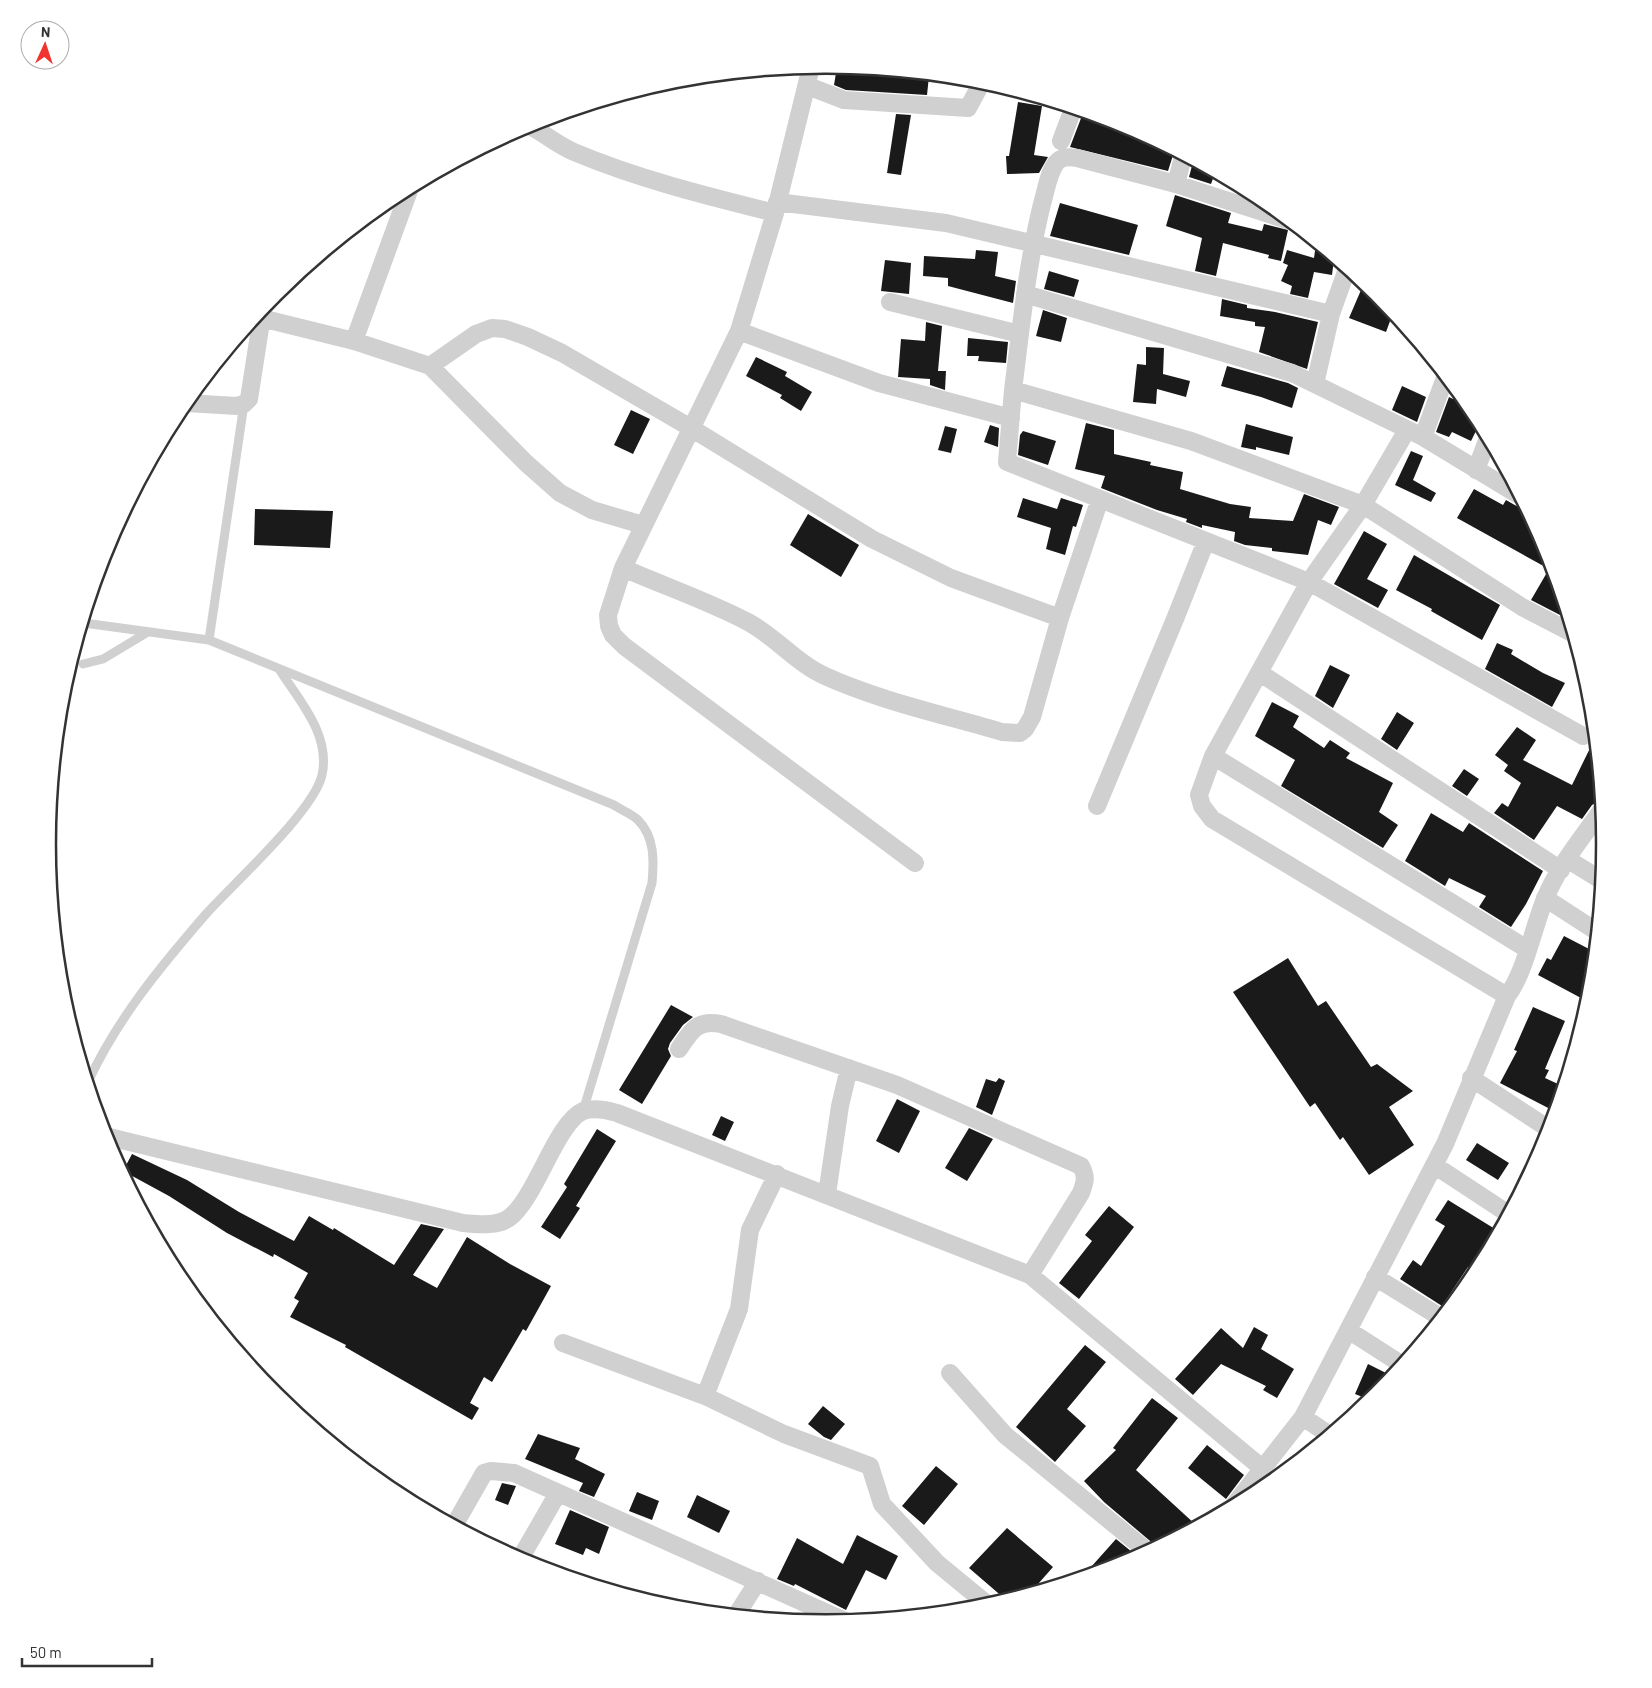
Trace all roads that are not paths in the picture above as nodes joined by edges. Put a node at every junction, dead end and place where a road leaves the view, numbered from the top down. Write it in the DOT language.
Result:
graph roads {
  1 [pos="810,75"];
  2 [pos="808,86"];
  3 [pos="978,89"];
  4 [pos="1071,114"];
  5 [pos="537,131"];
  6 [pos="1061,141"];
  7 [pos="1182,162"];
  8 [pos="1176,184"];
  9 [pos="406,199"];
  10 [pos="776,208"];
  11 [pos="1268,214"];
  12 [pos="1032,244"];
  13 [pos="1345,275"];
  14 [pos="1026,294"];
  15 [pos="890,302"];
  16 [pos="1331,314"];
  17 [pos="267,315"];
  18 [pos="261,322"];
  19 [pos="739,331"];
  20 [pos="1020,334"];
  21 [pos="354,341"];
  22 [pos="430,366"];
  23 [pos="1442,383"];
  24 [pos="1315,384"];
  25 [pos="1013,390"];
  26 [pos="195,403"];
  27 [pos="244,404"];
  28 [pos="1011,418"];
  29 [pos="691,428"];
  30 [pos="1415,433"];
  31 [pos="1485,446"];
  32 [pos="1476,470"];
  33 [pos="1508,489"];
  34 [pos="1100,499"];
  35 [pos="1362,505"];
  36 [pos="643,525"];
  37 [pos="1206,541"];
  38 [pos="623,568"];
  39 [pos="1309,582"];
  40 [pos="1060,618"];
  41 [pos="89,624"];
  42 [pos="1565,629"];
  43 [pos="148,632"];
  44 [pos="209,640"];
  45 [pos="83,664"];
  46 [pos="279,669"];
  47 [pos="1260,673"];
  48 [pos="1583,736"];
  49 [pos="1213,756"];
  50 [pos="1097,806"];
  51 [pos="1595,820"];
  52 [pos="915,863"];
  53 [pos="1564,865"];
  54 [pos="1595,877"];
  55 [pos="1545,898"];
  56 [pos="1591,928"];
  57 [pos="1527,949"];
  58 [pos="1507,996"];
  59 [pos="679,1049"];
  60 [pos="848,1068"];
  61 [pos="92,1074"];
  62 [pos="1471,1078"];
  63 [pos="583,1112"];
  64 [pos="1542,1125"];
  65 [pos="115,1138"];
  66 [pos="1434,1165"];
  67 [pos="777,1174"];
  68 [pos="827,1194"];
  69 [pos="1503,1210"];
  70 [pos="1030,1275"];
  71 [pos="1375,1278"];
  72 [pos="1436,1314"];
  73 [pos="1348,1330"];
  74 [pos="563,1343"];
  75 [pos="1396,1361"];
  76 [pos="950,1374"];
  77 [pos="705,1396"];
  78 [pos="1303,1417"];
  79 [pos="1324,1431"];
  80 [pos="1262,1468"];
  81 [pos="1253,1484"];
  82 [pos="558,1493"];
  83 [pos="458,1519"];
  84 [pos="1141,1546"];
  85 [pos="524,1552"];
  86 [pos="758,1581"];
  87 [pos="981,1598"];
  88 [pos="741,1608"];
  89 [pos="829,1614"];
  1 -- 2 [label="street"];
  2 -- 3 [label="street"];
  2 -- 10 [label="street"];
  4 -- 6 [label="street"];
  5 -- 10 [label="street"];
  7 -- 8 [label="street"];
  8 -- 11 [label="street"];
  8 -- 12 [label="street"];
  9 -- 21 [label="street"];
  10 -- 12 [label="street"];
  10 -- 19 [label="street"];
  12 -- 14 [label="street"];
  12 -- 16 [label="street"];
  13 -- 16 [label="street"];
  14 -- 20 [label="street"];
  14 -- 24 [label="street"];
  15 -- 20 [label="street"];
  16 -- 24 [label="street"];
  17 -- 21 [label="street"];
  18 -- 27 [label="street"];
  19 -- 28 [label="street"];
  19 -- 29 [label="street"];
  20 -- 25 [label="street"];
  21 -- 22 [label="street"];
  22 -- 29 [label="street"];
  22 -- 36 [label="street"];
  23 -- 30 [label="street"];
  24 -- 30 [label="street"];
  25 -- 28 [label="street"];
  25 -- 35 [label="street"];
  26 -- 27 [label="street"];
  27 -- 44 [label="lane"];
  28 -- 34 [label="street"];
  29 -- 36 [label="street"];
  29 -- 40 [label="street"];
  30 -- 32 [label="street"];
  30 -- 35 [label="street"];
  31 -- 32 [label="street"];
  32 -- 33 [label="street"];
  34 -- 37 [label="street"];
  34 -- 40 [label="street"];
  35 -- 39 [label="street"];
  35 -- 42 [label="street"];
  36 -- 38 [label="street"];
  37 -- 39 [label="street"];
  37 -- 50 [label="street"];
  38 -- 40 [label="street"];
  38 -- 52 [label="street"];
  39 -- 47 [label="street"];
  39 -- 48 [label="street"];
  41 -- 43 [label="lane"];
  43 -- 44 [label="lane"];
  43 -- 45 [label="lane"];
  44 -- 46 [label="lane"];
  46 -- 61 [label="lane"];
  46 -- 63 [label="lane"];
  47 -- 49 [label="street"];
  47 -- 53 [label="street"];
  49 -- 57 [label="street"];
  49 -- 58 [label="street"];
  51 -- 53 [label="street"];
  53 -- 54 [label="street"];
  53 -- 55 [label="street"];
  55 -- 56 [label="street"];
  55 -- 57 [label="street"];
  57 -- 58 [label="street"];
  58 -- 62 [label="street"];
  59 -- 60 [label="street"];
  60 -- 68 [label="street"];
  60 -- 70 [label="street"];
  62 -- 64 [label="street"];
  62 -- 66 [label="street"];
  63 -- 65 [label="street"];
  63 -- 67 [label="street"];
  66 -- 69 [label="street"];
  66 -- 71 [label="street"];
  67 -- 68 [label="street"];
  67 -- 77 [label="street"];
  68 -- 70 [label="street"];
  70 -- 80 [label="street"];
  71 -- 72 [label="street"];
  71 -- 73 [label="street"];
  73 -- 75 [label="street"];
  73 -- 78 [label="street"];
  74 -- 77 [label="street"];
  76 -- 84 [label="street"];
  77 -- 87 [label="street"];
  78 -- 79 [label="street"];
  78 -- 80 [label="street"];
  80 -- 81 [label="street"];
  82 -- 83 [label="street"];
  82 -- 85 [label="street"];
  82 -- 86 [label="street"];
  86 -- 88 [label="street"];
  86 -- 89 [label="street"];
}
